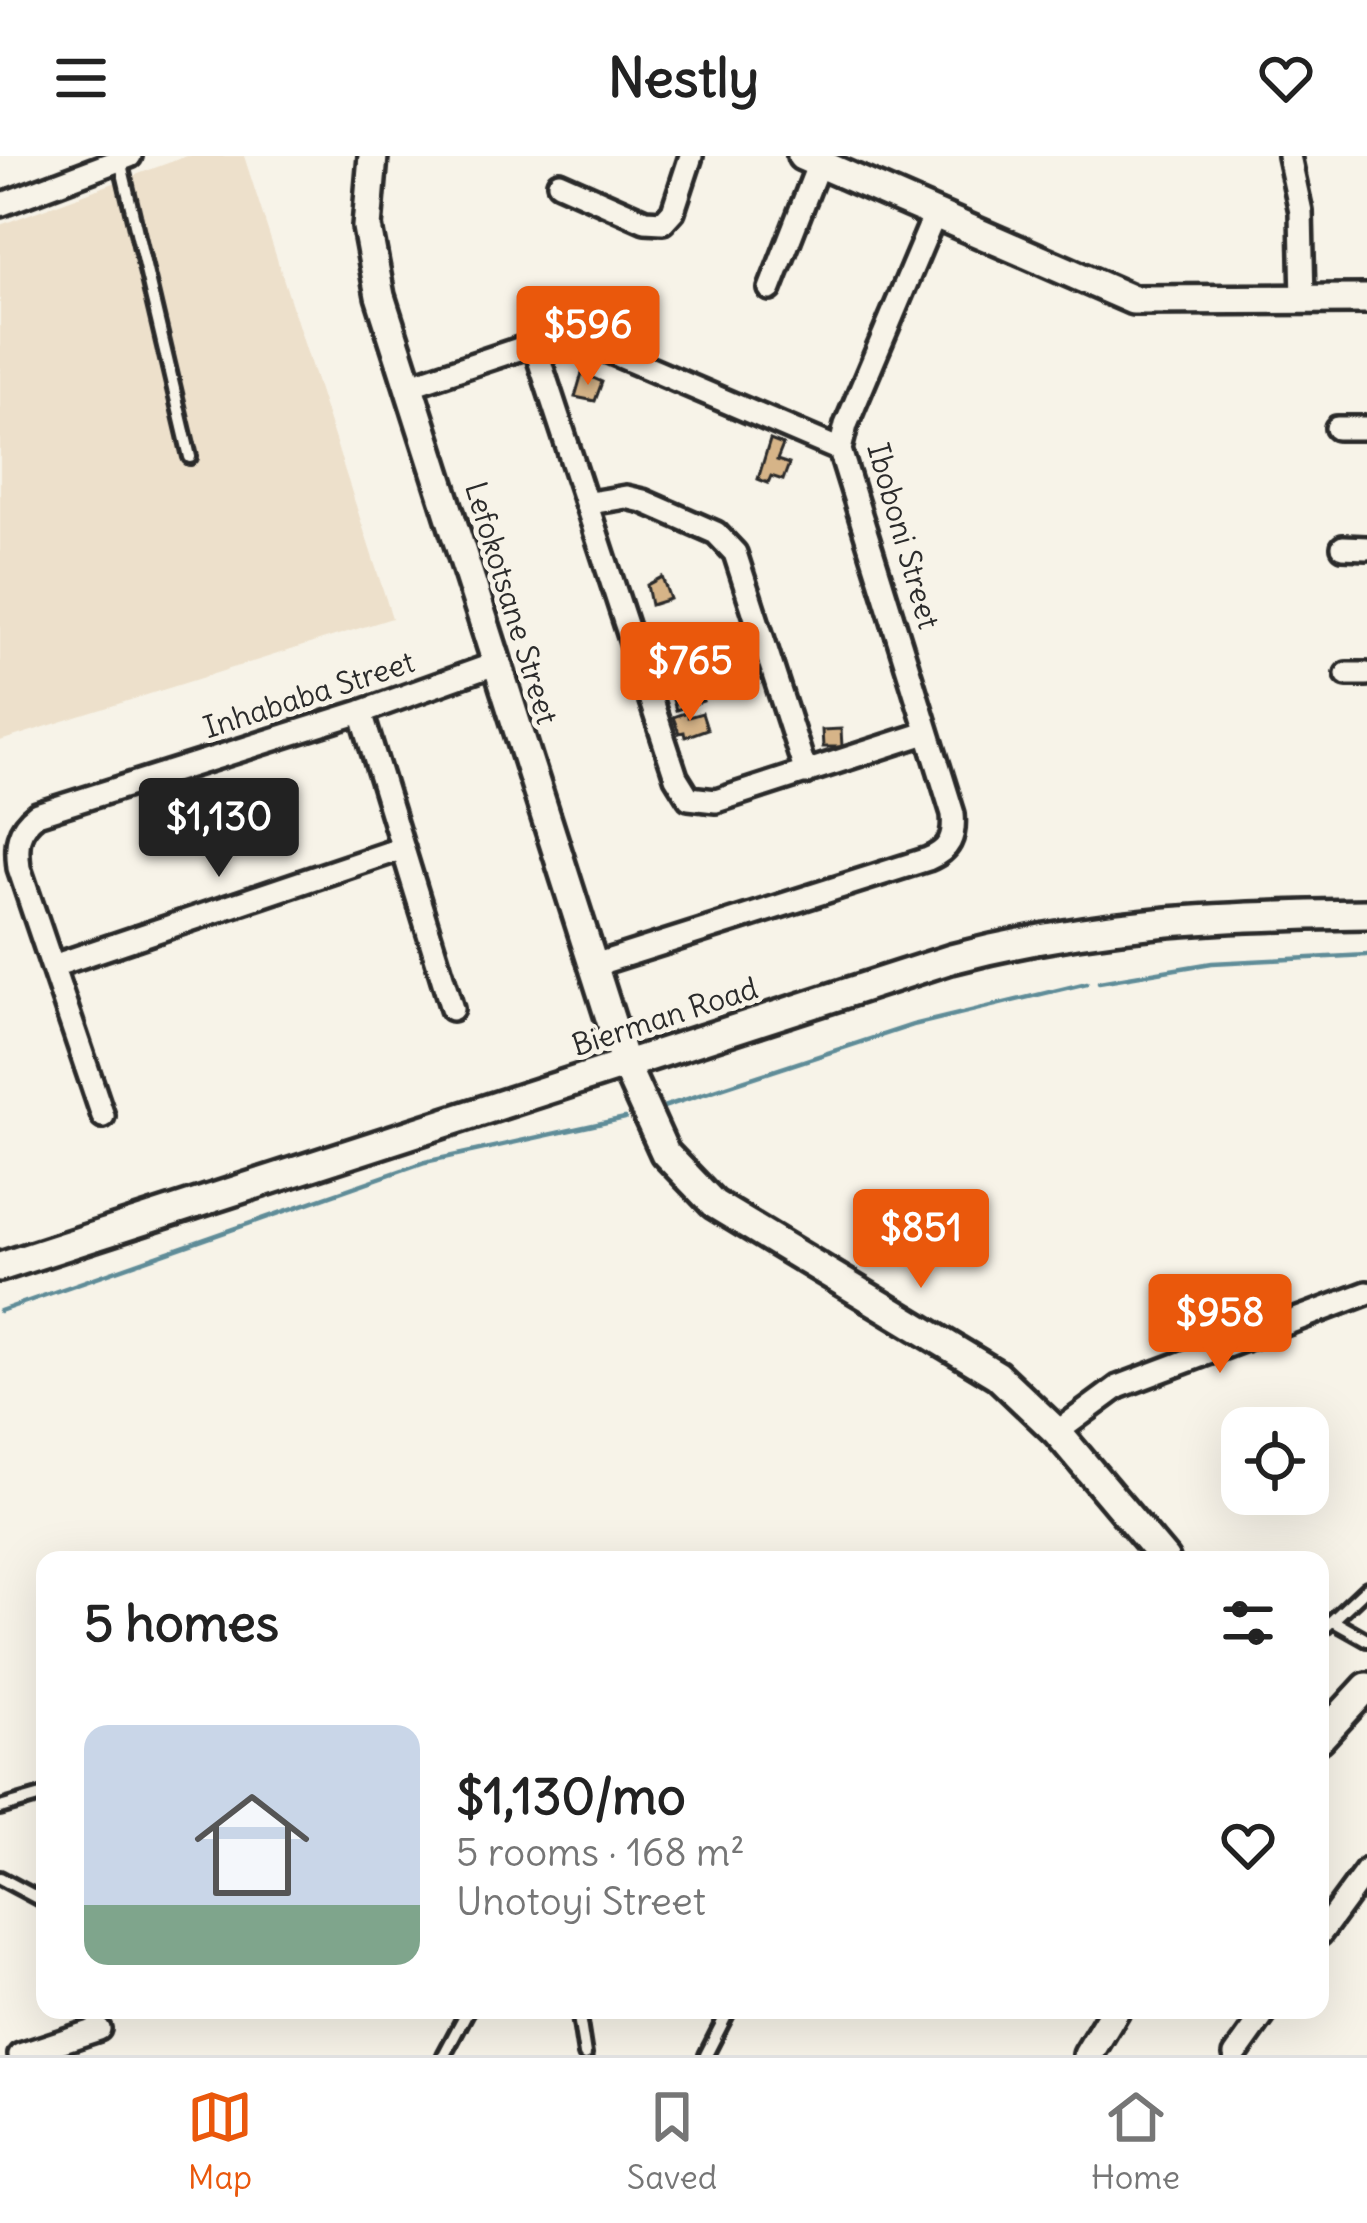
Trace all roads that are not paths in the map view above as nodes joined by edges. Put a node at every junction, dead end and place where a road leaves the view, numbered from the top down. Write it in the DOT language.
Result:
graph roads {
  1 [pos="373,156"];
  2 [pos="691,156"];
  3 [pos="1289,156"];
  4 [pos="125,158"];
  5 [pos="810,160"];
  6 [pos="560,183"];
  7 [pos="0,205"];
  8 [pos="934,214"];
  9 [pos="770,289"];
  10 [pos="1367,299"];
  11 [pos="1303,301"];
  12 [pos="534,344"];
  13 [pos="408,386"];
  14 [pos="1337,428"];
  15 [pos="1367,428"];
  16 [pos="840,450"];
  17 [pos="190,458"];
  18 [pos="590,503"];
  19 [pos="1342,547"];
  20 [pos="1367,548"];
  21 [pos="495,664"];
  22 [pos="361,712"];
  23 [pos="926,733"];
  24 [pos="806,773"];
  25 [pos="403,848"];
  26 [pos="1367,911"];
  27 [pos="53,965"];
  28 [pos="591,966"];
  29 [pos="452,1010"];
  30 [pos="624,1061"];
  31 [pos="104,1116"];
  32 [pos="0,1256"];
  33 [pos="0,1267"];
  34 [pos="1367,1293"];
  35 [pos="1057,1432"];
  36 [pos="1158,1551"];
  37 [pos="1367,1588"];
  38 [pos="1335,1622"];
  39 [pos="1329,1626"];
  40 [pos="1367,1640"];
  41 [pos="1367,1687"];
  42 [pos="1329,1728"];
  43 [pos="36,1798"];
  44 [pos="0,1808"];
  45 [pos="1367,1870"];
  46 [pos="0,1878"];
  47 [pos="36,1897"];
  48 [pos="1329,1922"];
  49 [pos="462,2019"];
  50 [pos="579,2019"];
  51 [pos="724,2019"];
  52 [pos="1110,2019"];
  53 [pos="1261,2019"];
  54 [pos="99,2029"];
  55 [pos="20,2055"];
  56 [pos="444,2055"];
  57 [pos="585,2055"];
  58 [pos="706,2055"];
  59 [pos="1088,2055"];
  60 [pos="1235,2055"];
  1 -- 13 [label="street, Lefokotsane Street"];
  2 -- 6 [label="street"];
  3 -- 11 [label="street"];
  4 -- 7 [label="street"];
  4 -- 17 [label="lane"];
  5 -- 8 [label="street"];
  5 -- 9 [label="street"];
  8 -- 11 [label="street"];
  8 -- 16 [label="street, Iboboni Street"];
  10 -- 11 [label="street"];
  12 -- 13 [label="street"];
  12 -- 16 [label="street"];
  12 -- 18 [label="street"];
  13 -- 21 [label="street, Lefokotsane Street"];
  14 -- 15 [label="street"];
  16 -- 23 [label="street, Iboboni Street"];
  18 -- 24 [label="street"];
  18 -- 24 [label="street"];
  19 -- 20 [label="street"];
  21 -- 22 [label="street, Inhababa Street"];
  21 -- 28 [label="street, Lefokotsane Street"];
  22 -- 25 [label="street"];
  22 -- 27 [label="street, Inhababa Street"];
  23 -- 24 [label="street"];
  23 -- 28 [label="street, Iboboni Street"];
  25 -- 27 [label="street"];
  25 -- 29 [label="street"];
  26 -- 30 [label="street, Bierman Road"];
  27 -- 31 [label="street, Inhababa Street"];
  28 -- 30 [label="street, Lefokotsane Street"];
  30 -- 32 [label="street, Bierman Road"];
  30 -- 33 [label="street, Bierman Road"];
  30 -- 35 [label="street, Lefokotsane Street"];
  34 -- 35 [label="street"];
  35 -- 36 [label="street, Lefokotsane Street"];
  37 -- 38 [label="lane"];
  38 -- 39 [label="lane"];
  38 -- 40 [label="lane"];
  41 -- 42 [label="street"];
  43 -- 44 [label="lane"];
  45 -- 48 [label="street"];
  46 -- 47 [label="lane"];
  49 -- 56 [label="lane"];
  50 -- 57 [label="lane"];
  51 -- 58 [label="lane"];
  52 -- 59 [label="street"];
  53 -- 60 [label="street"];
  54 -- 55 [label="street"];
}
